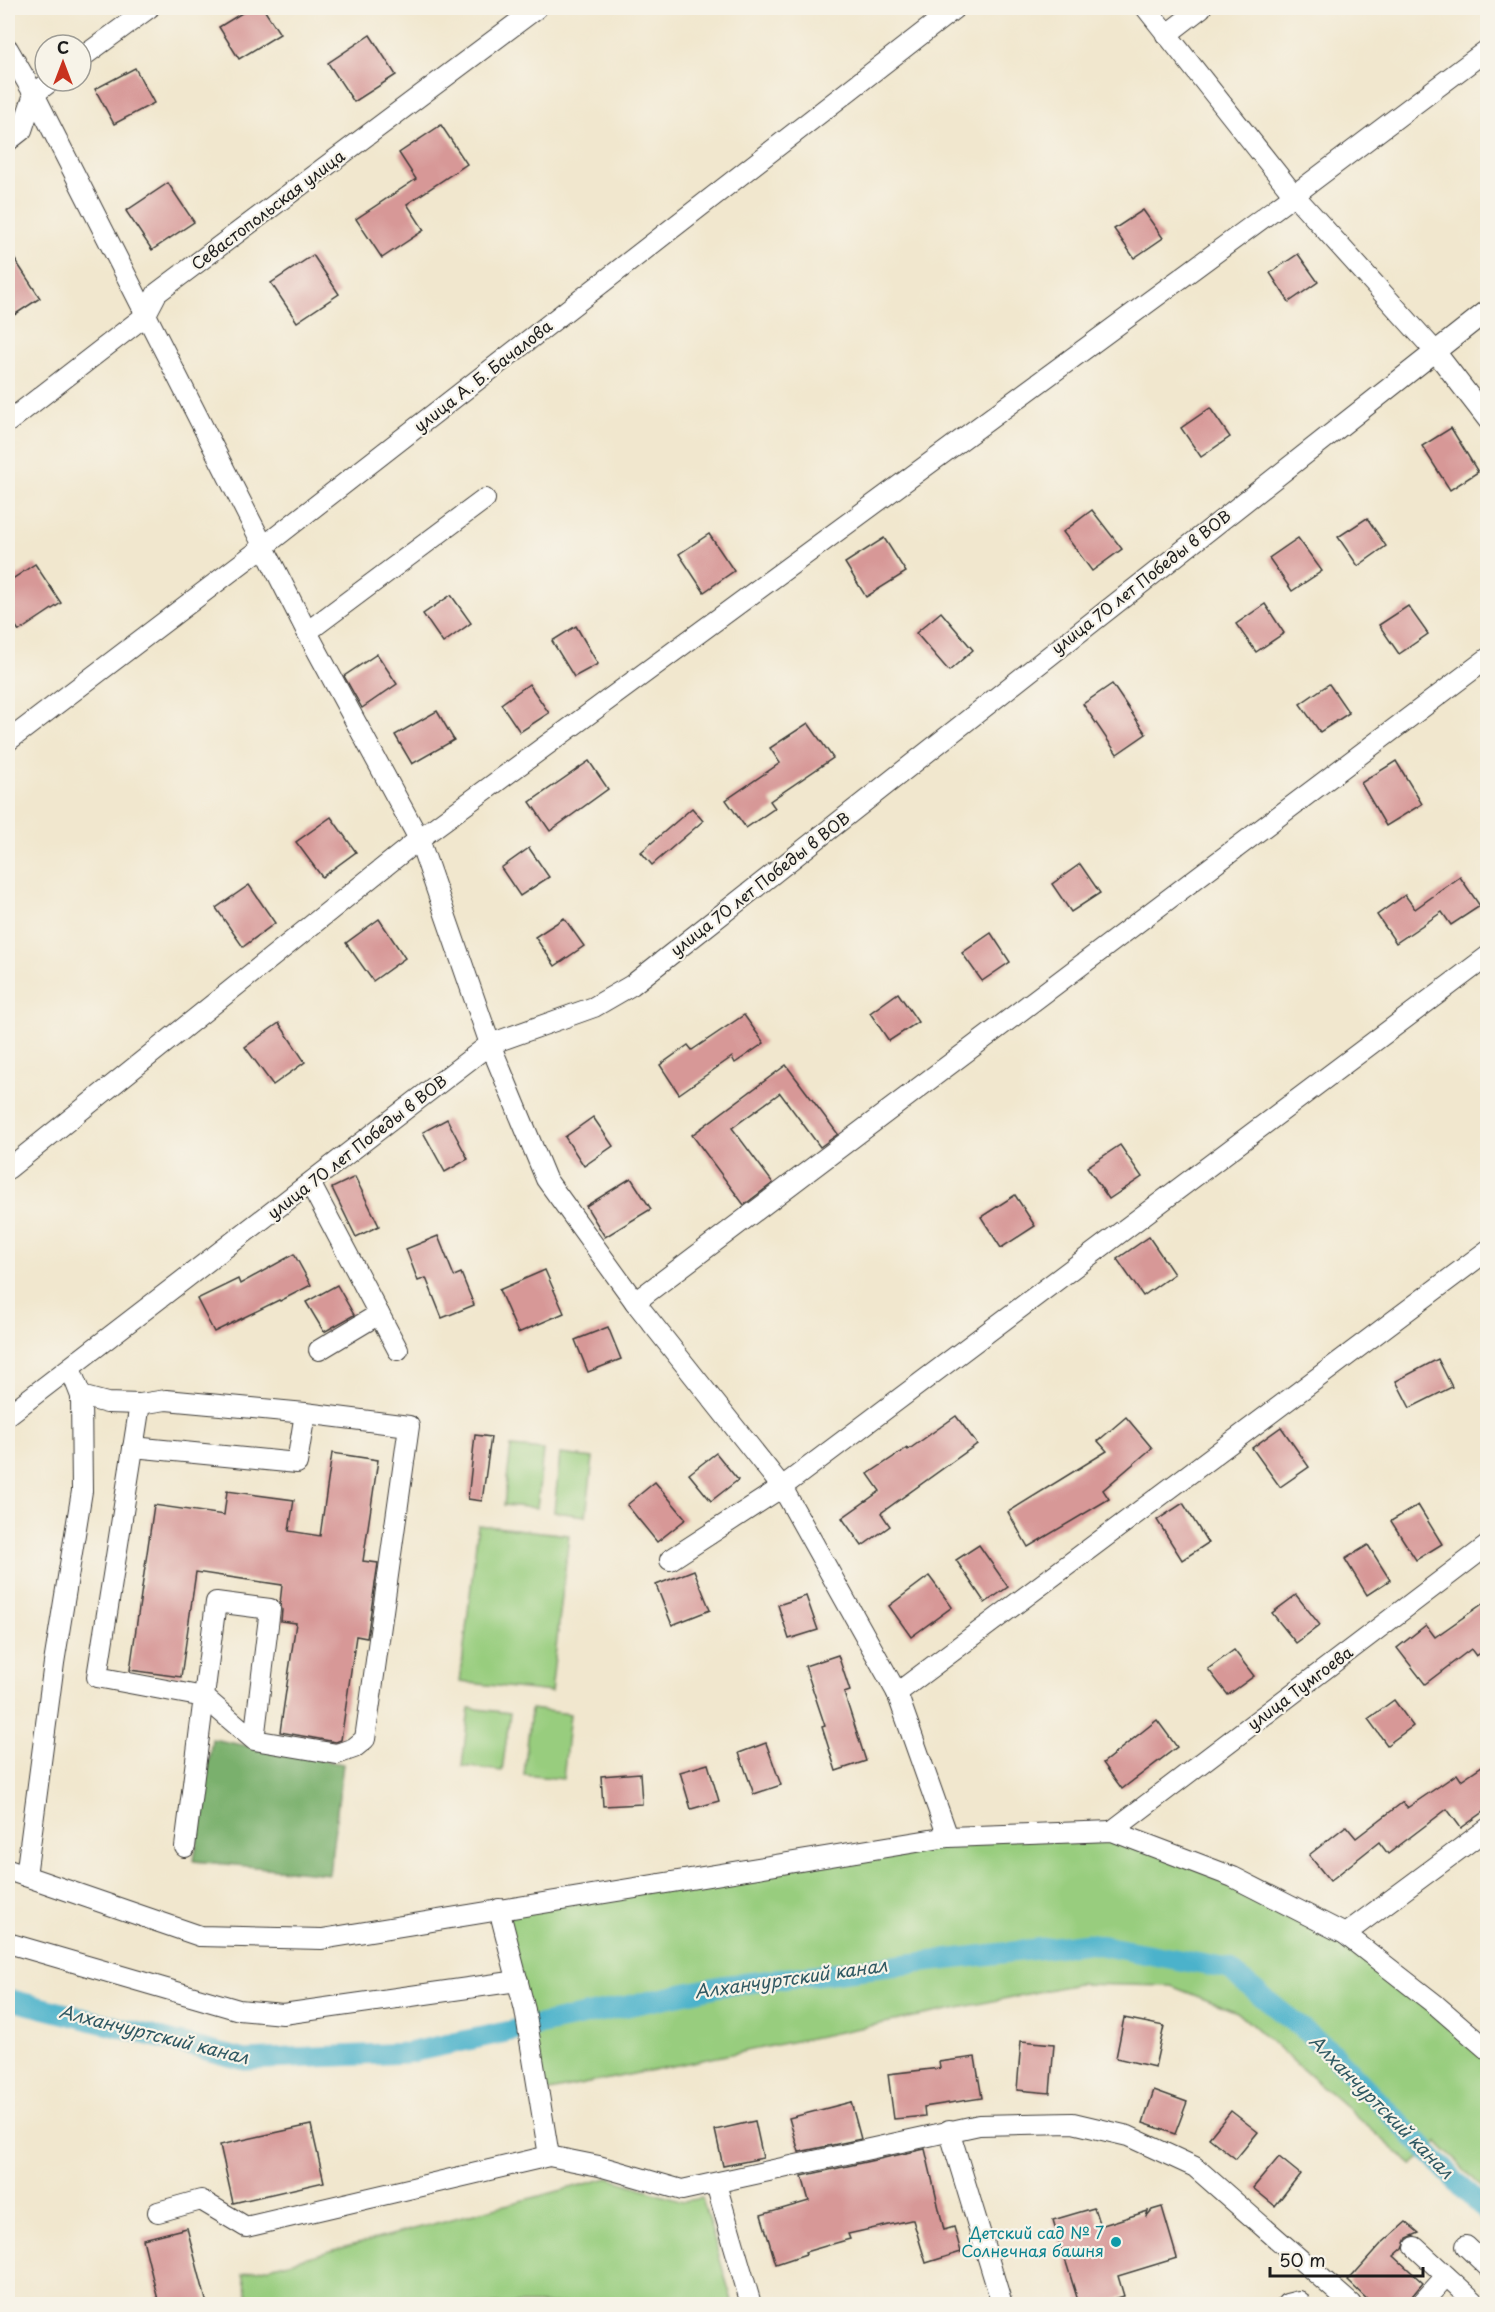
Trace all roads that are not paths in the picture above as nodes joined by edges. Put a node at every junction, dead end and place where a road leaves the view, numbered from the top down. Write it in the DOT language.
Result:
graph roads {
  1 [pos="149,8"];
  2 [pos="537,8"];
  3 [pos="955,8"];
  4 [pos="1146,8"];
  5 [pos="1201,8"];
  6 [pos="1166,35"];
  7 [pos="8,49"];
  8 [pos="93,49"];
  9 [pos="1488,49"];
  10 [pos="34,94"];
  11 [pos="8,141"];
  12 [pos="1294,195"];
  13 [pos="1488,310"];
  14 [pos="145,316"];
  15 [pos="1434,350"];
  16 [pos="1488,420"];
  17 [pos="8,422"];
  18 [pos="485,499"];
  19 [pos="263,547"];
  20 [pos="307,632"];
  21 [pos="1488,658"];
  22 [pos="8,741"];
  23 [pos="419,839"];
  24 [pos="1488,956"];
  25 [pos="490,1044"];
  26 [pos="8,1169"];
  27 [pos="310,1183"];
  28 [pos="1488,1250"];
  29 [pos="635,1302"];
  30 [pos="379,1314"];
  31 [pos="319,1350"];
  32 [pos="398,1350"];
  33 [pos="70,1368"];
  34 [pos="81,1396"];
  35 [pos="140,1404"];
  36 [pos="305,1413"];
  37 [pos="8,1415"];
  38 [pos="133,1447"];
  39 [pos="782,1487"];
  40 [pos="1488,1545"];
  41 [pos="670,1560"];
  42 [pos="897,1693"];
  43 [pos="204,1697"];
  44 [pos="254,1740"];
  45 [pos="1488,1828"];
  46 [pos="1112,1831"];
  47 [pos="948,1837"];
  48 [pos="185,1847"];
  49 [pos="17,1873"];
  50 [pos="499,1909"];
  51 [pos="1345,1934"];
  52 [pos="8,1943"];
  53 [pos="518,1981"];
  54 [pos="1488,2050"];
  55 [pos="949,2130"];
  56 [pos="549,2156"];
  57 [pos="716,2184"];
  58 [pos="158,2212"];
  59 [pos="1466,2246"];
  60 [pos="1415,2247"];
  61 [pos="1488,2267"];
  62 [pos="1446,2276"];
  63 [pos="751,2304"];
  64 [pos="1002,2304"];
  65 [pos="1287,2304"];
  66 [pos="1300,2304"];
  67 [pos="1351,2304"];
  68 [pos="1421,2304"];
  69 [pos="1477,2304"];
  1 -- 8 [label="street"];
  2 -- 14 [label="street, Севастопольская улица"];
  3 -- 19 [label="street, улица А. Б. Бачалова"];
  4 -- 6 [label="street"];
  5 -- 6 [label="street"];
  6 -- 12 [label="street"];
  7 -- 10 [label="street"];
  9 -- 12 [label="street"];
  10 -- 11 [label="street"];
  10 -- 14 [label="street"];
  12 -- 15 [label="street"];
  12 -- 23 [label="street"];
  13 -- 15 [label="street, улица 70 лет Победы в ВОВ"];
  14 -- 17 [label="street, Севастопольская улица"];
  14 -- 19 [label="street"];
  15 -- 16 [label="street"];
  15 -- 25 [label="street, улица 70 лет Победы в ВОВ"];
  18 -- 20 [label="street"];
  19 -- 20 [label="street"];
  19 -- 22 [label="street, улица А. Б. Бачалова"];
  20 -- 23 [label="street"];
  21 -- 29 [label="street"];
  23 -- 25 [label="street"];
  23 -- 26 [label="street"];
  24 -- 39 [label="street"];
  25 -- 27 [label="street, улица 70 лет Победы в ВОВ"];
  25 -- 29 [label="street"];
  27 -- 30 [label="street"];
  27 -- 33 [label="street, улица 70 лет Победы в ВОВ"];
  28 -- 42 [label="street"];
  29 -- 39 [label="street"];
  30 -- 31 [label="street"];
  30 -- 32 [label="street"];
  33 -- 34 [label="street"];
  33 -- 37 [label="street, улица 70 лет Победы в ВОВ"];
  34 -- 35 [label="street"];
  34 -- 49 [label="street"];
  35 -- 36 [label="street"];
  35 -- 38 [label="street"];
  36 -- 38 [label="street"];
  36 -- 44 [label="street"];
  38 -- 43 [label="street"];
  39 -- 41 [label="street"];
  39 -- 42 [label="street"];
  40 -- 46 [label="street, улица Тумгоева"];
  42 -- 47 [label="street"];
  43 -- 44 [label="street"];
  43 -- 44 [label="street"];
  43 -- 48 [label="street"];
  45 -- 51 [label="street"];
  46 -- 47 [label="street"];
  46 -- 51 [label="street"];
  47 -- 50 [label="street"];
  49 -- 50 [label="street"];
  50 -- 53 [label="street"];
  51 -- 54 [label="street"];
  52 -- 53 [label="street"];
  53 -- 56 [label="street"];
  55 -- 57 [label="street"];
  55 -- 64 [label="street"];
  55 -- 67 [label="street"];
  56 -- 57 [label="street"];
  56 -- 58 [label="street"];
  57 -- 63 [label="street"];
  59 -- 61 [label="street"];
  60 -- 62 [label="street"];
  62 -- 68 [label="street"];
  62 -- 69 [label="street"];
  65 -- 66 [label="street"];
}
